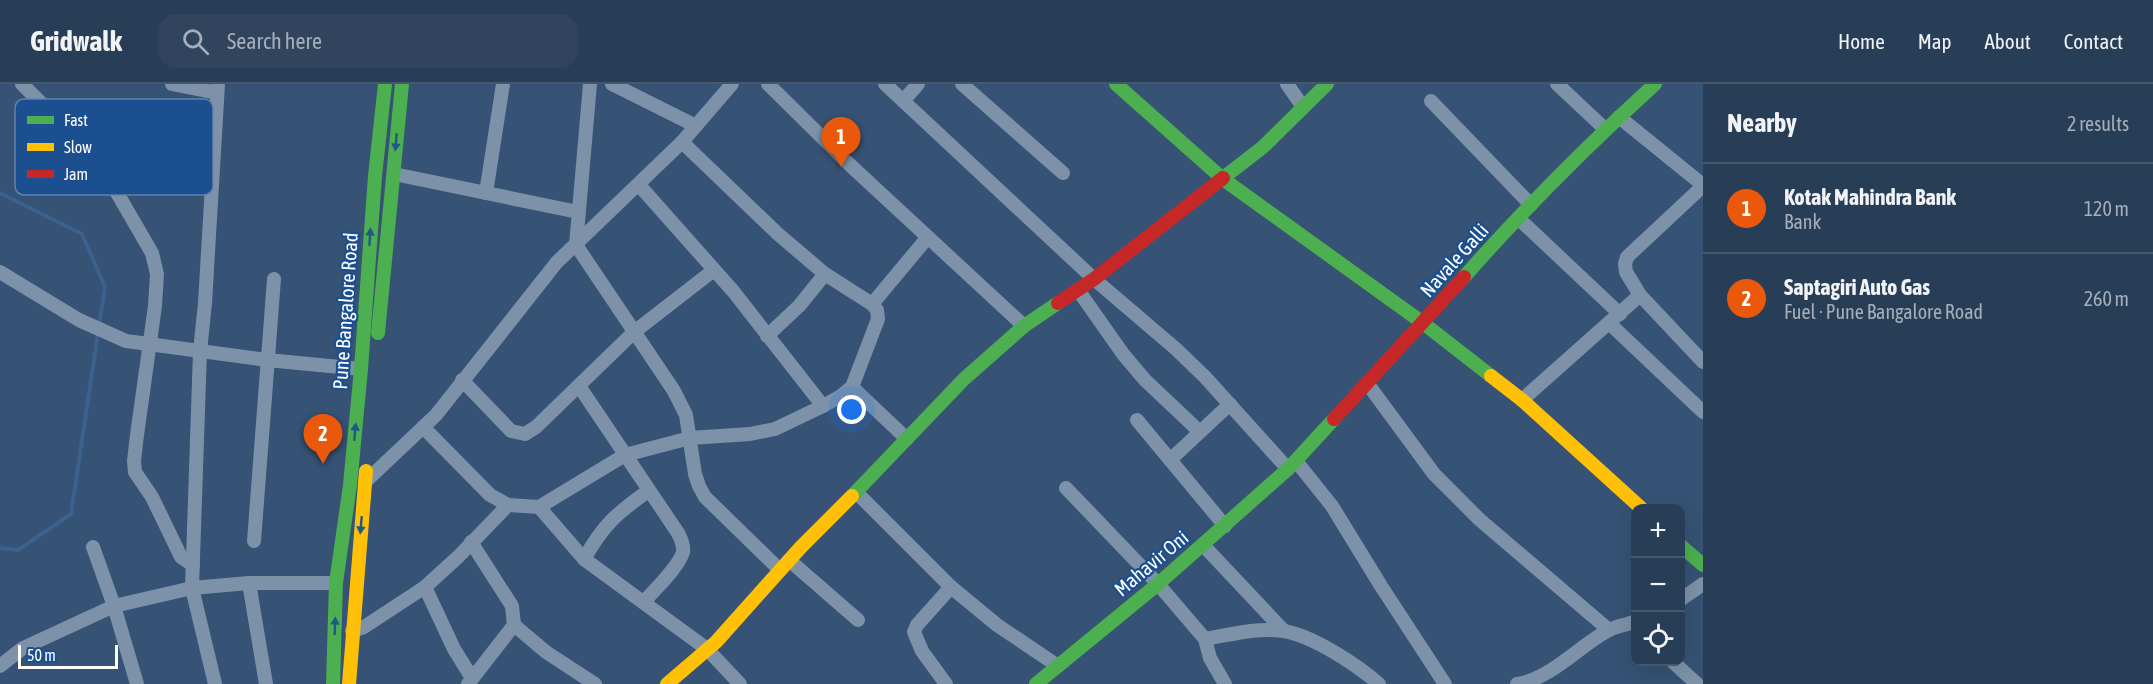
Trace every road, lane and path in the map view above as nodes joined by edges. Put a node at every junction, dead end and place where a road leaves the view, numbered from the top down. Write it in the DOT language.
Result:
graph roads {
  1 [pos="22,84"];
  2 [pos="172,84"];
  3 [pos="384,84"];
  4 [pos="402,84"];
  5 [pos="503,84"];
  6 [pos="590,84"];
  7 [pos="612,84"];
  8 [pos="732,84"];
  9 [pos="768,84"];
  10 [pos="885,84"];
  11 [pos="918,84"];
  12 [pos="962,84"];
  13 [pos="1116,84"];
  14 [pos="1287,84"];
  15 [pos="1327,84"];
  16 [pos="1557,84"];
  17 [pos="1655,84"];
  18 [pos="218,88"];
  19 [pos="37,99"];
  20 [pos="903,101"];
  21 [pos="1431,101"];
  22 [pos="1304,107"];
  23 [pos="1619,117"];
  24 [pos="696,126"];
  25 [pos="1605,129"];
  26 [pos="682,142"];
  27 [pos="213,171"];
  28 [pos="1063,173"];
  29 [pos="394,174"];
  30 [pos="1223,179"];
  31 [pos="639,185"];
  32 [pos="1703,185"];
  33 [pos="486,193"];
  34 [pos="118,195"];
  35 [pos="212,195"];
  36 [pos="1530,205"];
  37 [pos="578,212"];
  38 [pos="1518,218"];
  39 [pos="928,237"];
  40 [pos="576,245"];
  41 [pos="714,270"];
  42 [pos="0,272"];
  43 [pos="825,274"];
  44 [pos="274,279"];
  45 [pos="1094,279"];
  46 [pos="1078,290"];
  47 [pos="1640,294"];
  48 [pos="872,304"];
  49 [pos="1614,318"];
  50 [pos="1423,323"];
  51 [pos="1024,326"];
  52 [pos="634,332"];
  53 [pos="768,336"];
  54 [pos="150,344"];
  55 [pos="377,346"];
  56 [pos="200,351"];
  57 [pos="267,360"];
  58 [pos="1703,362"];
  59 [pos="361,369"];
  60 [pos="462,380"];
  61 [pos="1367,382"];
  62 [pos="579,386"];
  63 [pos="852,387"];
  64 [pos="1522,400"];
  65 [pos="1230,404"];
  66 [pos="824,406"];
  67 [pos="1703,412"];
  68 [pos="1137,420"];
  69 [pos="423,428"];
  70 [pos="1200,432"];
  71 [pos="690,438"];
  72 [pos="907,439"];
  73 [pos="625,455"];
  74 [pos="367,460"];
  75 [pos="1170,460"];
  76 [pos="1292,465"];
  77 [pos="365,482"];
  78 [pos="1066,489"];
  79 [pos="648,490"];
  80 [pos="856,492"];
  81 [pos="1637,504"];
  82 [pos="508,505"];
  83 [pos="539,507"];
  84 [pos="1225,526"];
  85 [pos="254,541"];
  86 [pos="471,542"];
  87 [pos="1203,545"];
  88 [pos="93,547"];
  89 [pos="1685,549"];
  90 [pos="584,559"];
  91 [pos="789,560"];
  92 [pos="1703,565"];
  93 [pos="193,566"];
  94 [pos="780,570"];
  95 [pos="249,583"];
  96 [pos="336,583"];
  97 [pos="1158,584"];
  98 [pos="1703,584"];
  99 [pos="425,587"];
  100 [pos="951,587"];
  101 [pos="192,588"];
  102 [pos="1685,597"];
  103 [pos="644,602"];
  104 [pos="114,606"];
  105 [pos="858,620"];
  106 [pos="1631,624"];
  107 [pos="514,625"];
  108 [pos="1609,630"];
  109 [pos="352,631"];
  110 [pos="1284,631"];
  111 [pos="1204,639"];
  112 [pos="707,649"];
  113 [pos="0,665"];
  114 [pos="1058,666"];
  115 [pos="1677,666"];
  116 [pos="470,681"];
  117 [pos="137,684"];
  118 [pos="215,684"];
  119 [pos="266,684"];
  120 [pos="333,684"];
  121 [pos="349,684"];
  122 [pos="595,684"];
  123 [pos="667,684"];
  124 [pos="740,684"];
  125 [pos="946,684"];
  126 [pos="1036,684"];
  127 [pos="1225,684"];
  128 [pos="1379,684"];
  129 [pos="1445,684"];
  130 [pos="1523,684"];
  131 [pos="1697,684"];
  1 -- 19 [label="street"];
  2 -- 18 [label="street"];
  59 -- 3 [label="street, Pune Bangalore Road, one-way"];
  4 -- 29 [label="street, Pune Bangalore Road, one-way"];
  5 -- 33 [label="street"];
  6 -- 37 [label="street"];
  7 -- 24 [label="street"];
  8 -- 24 [label="street"];
  9 -- 39 [label="street"];
  10 -- 20 [label="street"];
  11 -- 20 [label="street"];
  12 -- 28 [label="street"];
  13 -- 30 [label="street"];
  14 -- 22 [label="street"];
  15 -- 22 [label="street"];
  16 -- 25 [label="street"];
  17 -- 23 [label="street, Navale Galli"];
  18 -- 27 [label="street"];
  20 -- 45 [label="street"];
  21 -- 36 [label="street"];
  22 -- 30 [label="street"];
  23 -- 25 [label="street, Navale Galli"];
  23 -- 32 [label="street"];
  24 -- 26 [label="street"];
  25 -- 36 [label="street, Navale Galli"];
  26 -- 31 [label="street"];
  26 -- 43 [label="street"];
  29 -- 33 [label="street"];
  29 -- 55 [label="street, Pune Bangalore Road"];
  30 -- 45 [label="street"];
  30 -- 50 [label="street"];
  31 -- 40 [label="street"];
  31 -- 41 [label="street"];
  32 -- 47 [label="street"];
  33 -- 37 [label="street"];
  34 -- 54 [label="street"];
  35 -- 56 [label="street"];
  36 -- 38 [label="street, Navale Galli"];
  37 -- 40 [label="street"];
  38 -- 49 [label="street"];
  38 -- 50 [label="street, Navale Galli"];
  39 -- 48 [label="street"];
  39 -- 51 [label="street"];
  40 -- 52 [label="street"];
  40 -- 60 [label="street"];
  41 -- 52 [label="street"];
  41 -- 53 [label="street"];
  42 -- 54 [label="street"];
  43 -- 48 [label="street"];
  43 -- 53 [label="street"];
  44 -- 57 [label="street"];
  45 -- 46 [label="street"];
  45 -- 65 [label="street"];
  46 -- 51 [label="street"];
  46 -- 70 [label="street"];
  47 -- 49 [label="street"];
  47 -- 58 [label="street"];
  48 -- 63 [label="street"];
  49 -- 64 [label="street"];
  49 -- 67 [label="street"];
  50 -- 61 [label="street, Navale Galli"];
  50 -- 64 [label="street"];
  51 -- 72 [label="street"];
  52 -- 62 [label="street"];
  52 -- 71 [label="street"];
  53 -- 66 [label="street"];
  54 -- 56 [label="street"];
  54 -- 93 [label="street"];
  56 -- 57 [label="street"];
  56 -- 93 [label="street"];
  57 -- 59 [label="street"];
  57 -- 85 [label="street"];
  96 -- 59 [label="street, Pune Bangalore Road, one-way"];
  60 -- 62 [label="street"];
  60 -- 69 [label="street"];
  61 -- 76 [label="street, Navale Galli"];
  61 -- 108 [label="street"];
  62 -- 73 [label="street"];
  63 -- 66 [label="street"];
  63 -- 72 [label="street"];
  64 -- 81 [label="street"];
  65 -- 70 [label="street"];
  65 -- 76 [label="street"];
  66 -- 71 [label="street"];
  68 -- 75 [label="street"];
  69 -- 77 [label="street"];
  69 -- 82 [label="street"];
  70 -- 75 [label="street"];
  71 -- 73 [label="street"];
  71 -- 94 [label="street"];
  72 -- 80 [label="street"];
  73 -- 79 [label="street"];
  73 -- 83 [label="street"];
  74 -- 77 [label="street"];
  75 -- 84 [label="street"];
  76 -- 84 [label="street, Mahavir Oni"];
  76 -- 129 [label="street"];
  77 -- 109 [label="street, one-way"];
  78 -- 97 [label="street"];
  79 -- 90 [label="street"];
  79 -- 103 [label="street"];
  80 -- 91 [label="street"];
  80 -- 100 [label="street"];
  82 -- 83 [label="street"];
  82 -- 86 [label="street"];
  83 -- 90 [label="street"];
  84 -- 87 [label="street, Mahavir Oni"];
  86 -- 99 [label="street"];
  86 -- 107 [label="street"];
  87 -- 97 [label="street, Mahavir Oni"];
  87 -- 110 [label="street"];
  88 -- 104 [label="street"];
  89 -- 92 [label="street"];
  90 -- 103 [label="street"];
  91 -- 94 [label="street"];
  91 -- 105 [label="street"];
  93 -- 101 [label="street"];
  94 -- 112 [label="street"];
  95 -- 96 [label="street"];
  95 -- 101 [label="street"];
  95 -- 119 [label="street"];
  120 -- 96 [label="street, Pune Bangalore Road, one-way"];
  97 -- 111 [label="street"];
  97 -- 114 [label="street, Mahavir Oni"];
  98 -- 102 [label="street"];
  99 -- 109 [label="street"];
  99 -- 116 [label="street"];
  100 -- 114 [label="street"];
  100 -- 125 [label="street"];
  101 -- 104 [label="street"];
  101 -- 118 [label="street"];
  103 -- 112 [label="street"];
  104 -- 113 [label="street"];
  104 -- 117 [label="street"];
  106 -- 108 [label="street"];
  107 -- 116 [label="street"];
  107 -- 122 [label="street"];
  108 -- 130 [label="street"];
  109 -- 121 [label="street"];
  110 -- 111 [label="street"];
  110 -- 128 [label="street"];
  111 -- 127 [label="street"];
  112 -- 123 [label="street"];
  112 -- 124 [label="street"];
  114 -- 126 [label="street, Mahavir Oni"];
  115 -- 131 [label="street"];
}
